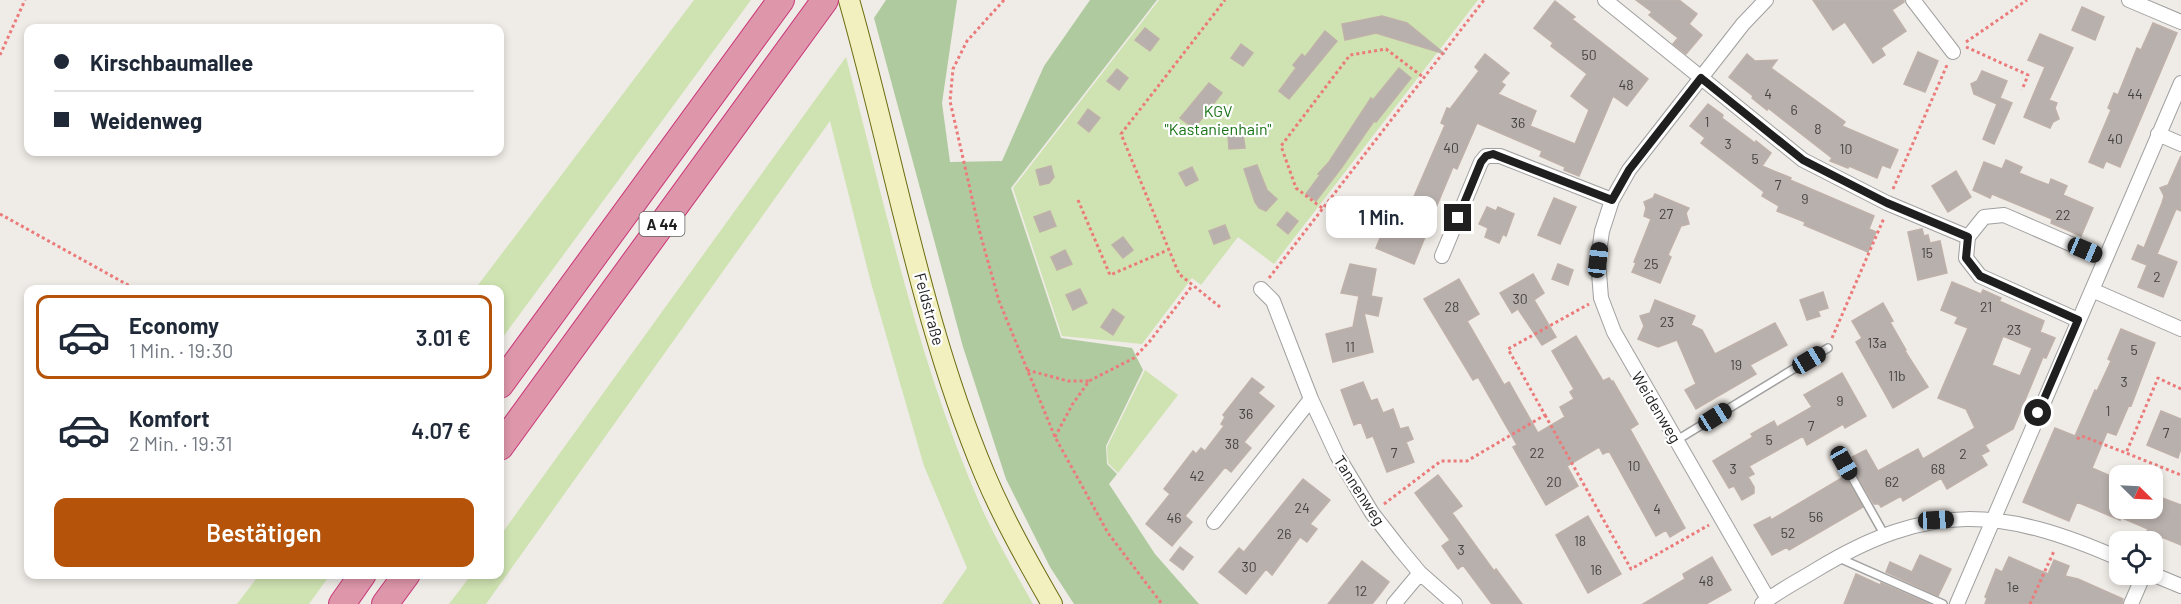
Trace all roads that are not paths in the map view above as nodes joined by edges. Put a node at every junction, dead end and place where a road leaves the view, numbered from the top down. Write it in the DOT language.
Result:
graph roads {
  1 [pos="781,0"];
  2 [pos="825,0"];
  3 [pos="849,0"];
  4 [pos="1605,0"];
  5 [pos="1766,0"];
  6 [pos="1913,0"];
  7 [pos="2129,0"];
  8 [pos="2181,22"];
  9 [pos="1953,52"];
  10 [pos="1701,78"];
  11 [pos="2181,83"];
  12 [pos="2158,134"];
  13 [pos="2181,144"];
  14 [pos="1612,200"];
  15 [pos="1968,237"];
  16 [pos="1442,256"];
  17 [pos="2105,259"];
  18 [pos="1261,289"];
  19 [pos="2092,290"];
  20 [pos="2078,320"];
  21 [pos="2181,329"];
  22 [pos="1828,348"];
  23 [pos="504,380"];
  24 [pos="1311,399"];
  25 [pos="1677,440"];
  26 [pos="504,441"];
  27 [pos="1844,463"];
  28 [pos="1994,519"];
  29 [pos="1214,522"];
  30 [pos="1884,534"];
  31 [pos="2109,555"];
  32 [pos="1837,557"];
  33 [pos="1420,573"];
  34 [pos="2163,578"];
  35 [pos="360,579"];
  36 [pos="403,579"];
  37 [pos="2139,585"];
  38 [pos="2181,585"];
  39 [pos="1765,602"];
  40 [pos="342,604"];
  41 [pos="385,604"];
  42 [pos="1052,604"];
  43 [pos="1394,604"];
  44 [pos="1455,604"];
  45 [pos="1943,604"];
  46 [pos="1957,604"];
  47 [pos="2131,604"];
  1 -- 23 [label="highway, A 44"];
  2 -- 26 [label="highway, A 44"];
  3 -- 42 [label="main road, Feldstraße"];
  4 -- 10 [label="street"];
  5 -- 10 [label="street, Weidenweg"];
  6 -- 9 [label="street"];
  7 -- 8 [label="street"];
  10 -- 14 [label="street, Weidenweg"];
  10 -- 15 [label="street"];
  11 -- 12 [label="street"];
  12 -- 13 [label="street"];
  12 -- 17 [label="street"];
  14 -- 16 [label="street"];
  14 -- 25 [label="street, Weidenweg"];
  15 -- 17 [label="street"];
  15 -- 20 [label="street"];
  17 -- 19 [label="street"];
  18 -- 24 [label="street, Tannenweg"];
  19 -- 20 [label="street"];
  19 -- 21 [label="street"];
  20 -- 28 [label="street"];
  22 -- 25 [label="lane"];
  24 -- 29 [label="street"];
  24 -- 33 [label="street, Tannenweg"];
  25 -- 39 [label="street, Weidenweg"];
  27 -- 30 [label="lane"];
  28 -- 30 [label="street"];
  28 -- 31 [label="street"];
  28 -- 46 [label="street"];
  30 -- 32 [label="street"];
  32 -- 39 [label="street"];
  32 -- 45 [label="lane"];
  33 -- 43 [label="street"];
  33 -- 44 [label="street, Tannenweg"];
  34 -- 38 [label="street"];
  35 -- 40 [label="highway"];
  36 -- 41 [label="highway"];
  37 -- 47 [label="street"];
}
